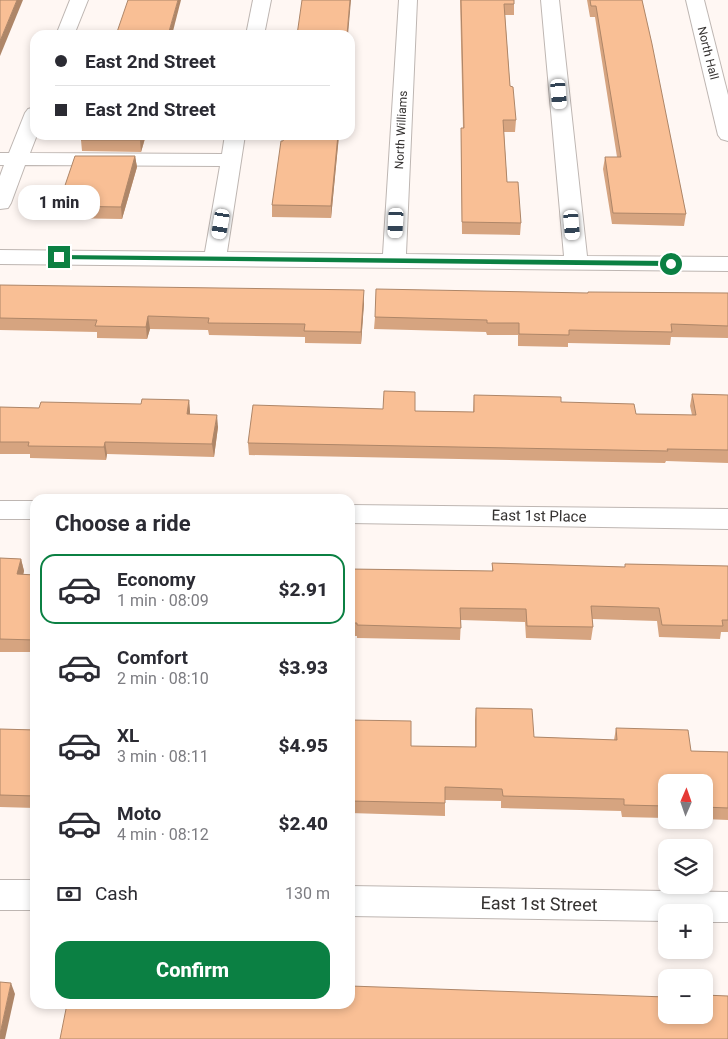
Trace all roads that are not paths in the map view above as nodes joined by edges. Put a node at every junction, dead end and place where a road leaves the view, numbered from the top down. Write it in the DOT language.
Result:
graph roads {
  1 [pos="79,0"];
  2 [pos="262,0"];
  3 [pos="408,0"];
  4 [pos="550,0"];
  5 [pos="694,0"];
  6 [pos="67,30"];
  7 [pos="256,30"];
  8 [pos="30,122"];
  9 [pos="728,135"];
  10 [pos="234,140"];
  11 [pos="9,159"];
  12 [pos="230,160"];
  13 [pos="0,203"];
  14 [pos="0,257"];
  15 [pos="215,258"];
  16 [pos="394,260"];
  17 [pos="576,262"];
  18 [pos="728,264"];
  19 [pos="0,510"];
  20 [pos="30,510"];
  21 [pos="355,514"];
  22 [pos="728,519"];
  23 [pos="0,895"];
  24 [pos="30,895"];
  25 [pos="355,900"];
  26 [pos="728,907"];
  1 -- 6 [label="street"];
  2 -- 7 [label="street"];
  3 -- 16 [label="street, North Williams"];
  4 -- 17 [label="street"];
  5 -- 9 [label="street, North Hall"];
  8 -- 11 [label="street"];
  10 -- 12 [label="street"];
  11 -- 12 [label="street"];
  11 -- 13 [label="street"];
  12 -- 15 [label="street"];
  14 -- 15 [label="street"];
  15 -- 16 [label="street"];
  16 -- 17 [label="street"];
  17 -- 18 [label="street"];
  19 -- 20 [label="street"];
  21 -- 22 [label="street, East 1st Place"];
  23 -- 24 [label="street"];
  25 -- 26 [label="street, East 1st Street"];
}
